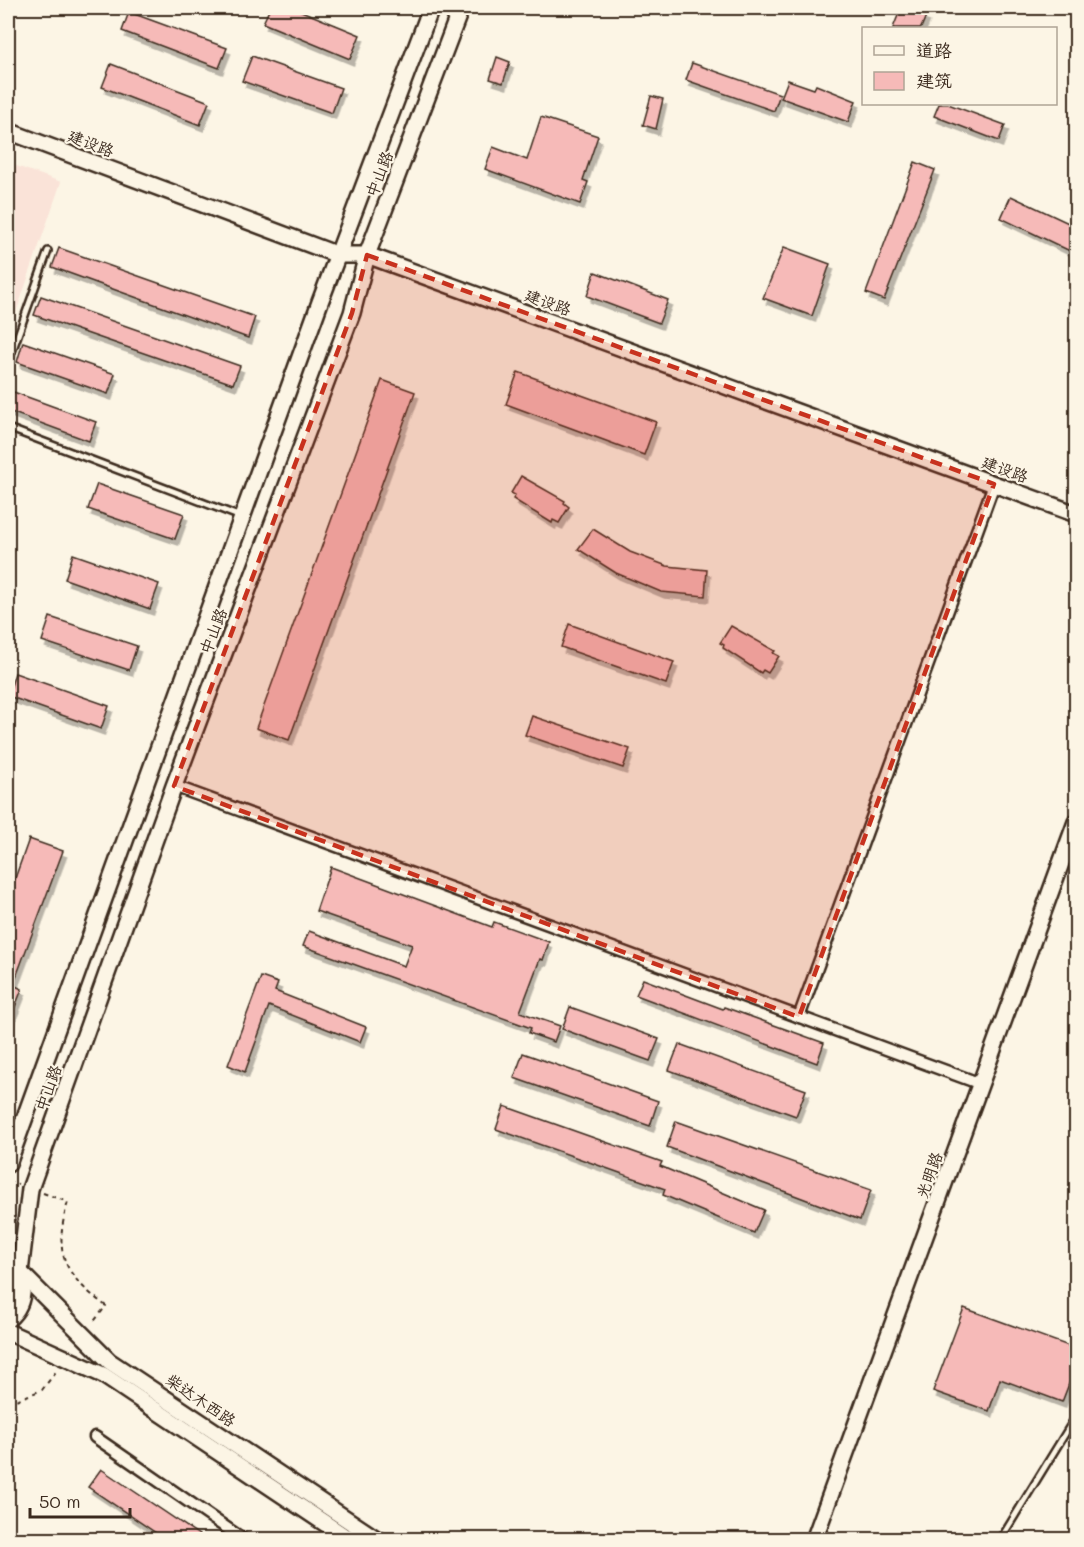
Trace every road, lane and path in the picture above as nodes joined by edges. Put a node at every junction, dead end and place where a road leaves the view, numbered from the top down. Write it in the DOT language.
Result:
graph roads {
  1 [pos="431,8"];
  2 [pos="461,8"];
  3 [pos="8,131"];
  4 [pos="48,251"];
  5 [pos="338,255"];
  6 [pos="367,255"];
  7 [pos="8,363"];
  8 [pos="8,428"];
  9 [pos="994,484"];
  10 [pos="1077,514"];
  11 [pos="242,517"];
  12 [pos="174,786"];
  13 [pos="1077,822"];
  14 [pos="799,1017"];
  15 [pos="981,1084"];
  16 [pos="8,1164"];
  17 [pos="8,1181"];
  18 [pos="30,1188"];
  19 [pos="8,1256"];
  20 [pos="20,1272"];
  21 [pos="106,1306"];
  22 [pos="8,1319"];
  23 [pos="8,1332"];
  24 [pos="1077,1416"];
  25 [pos="95,1437"];
  26 [pos="244,1539"];
  27 [pos="350,1539"];
  28 [pos="378,1539"];
  29 [pos="814,1539"];
  30 [pos="1000,1539"];
  1 -- 5 [label="main road, 中山路"];
  2 -- 6 [label="main road, 中山路"];
  3 -- 5 [label="main road, 建设路"];
  4 -- 7 [label="lane"];
  5 -- 6 [label="main road, 建设路"];
  5 -- 11 [label="main road, 中山路"];
  6 -- 9 [label="main road, 建设路"];
  6 -- 12 [label="main road, 中山路"];
  8 -- 11 [label="lane"];
  9 -- 10 [label="main road, 建设路"];
  9 -- 14 [label="street"];
  11 -- 16 [label="main road, 中山路"];
  12 -- 14 [label="street"];
  12 -- 18 [label="main road, 中山路"];
  13 -- 15 [label="main road, 光明路"];
  14 -- 15 [label="street"];
  15 -- 29 [label="main road, 光明路"];
  17 -- 18 [label="path"];
  18 -- 20 [label="main road, 中山路"];
  18 -- 21 [label="path"];
  19 -- 20 [label="main road, 柴达木西路"];
  20 -- 22 [label="main road, 中山路"];
  20 -- 28 [label="main road, 柴达木西路"];
  23 -- 27 [label="main road, 柴达木西路"];
  24 -- 30 [label="lane"];
  25 -- 26 [label="street"];
}
